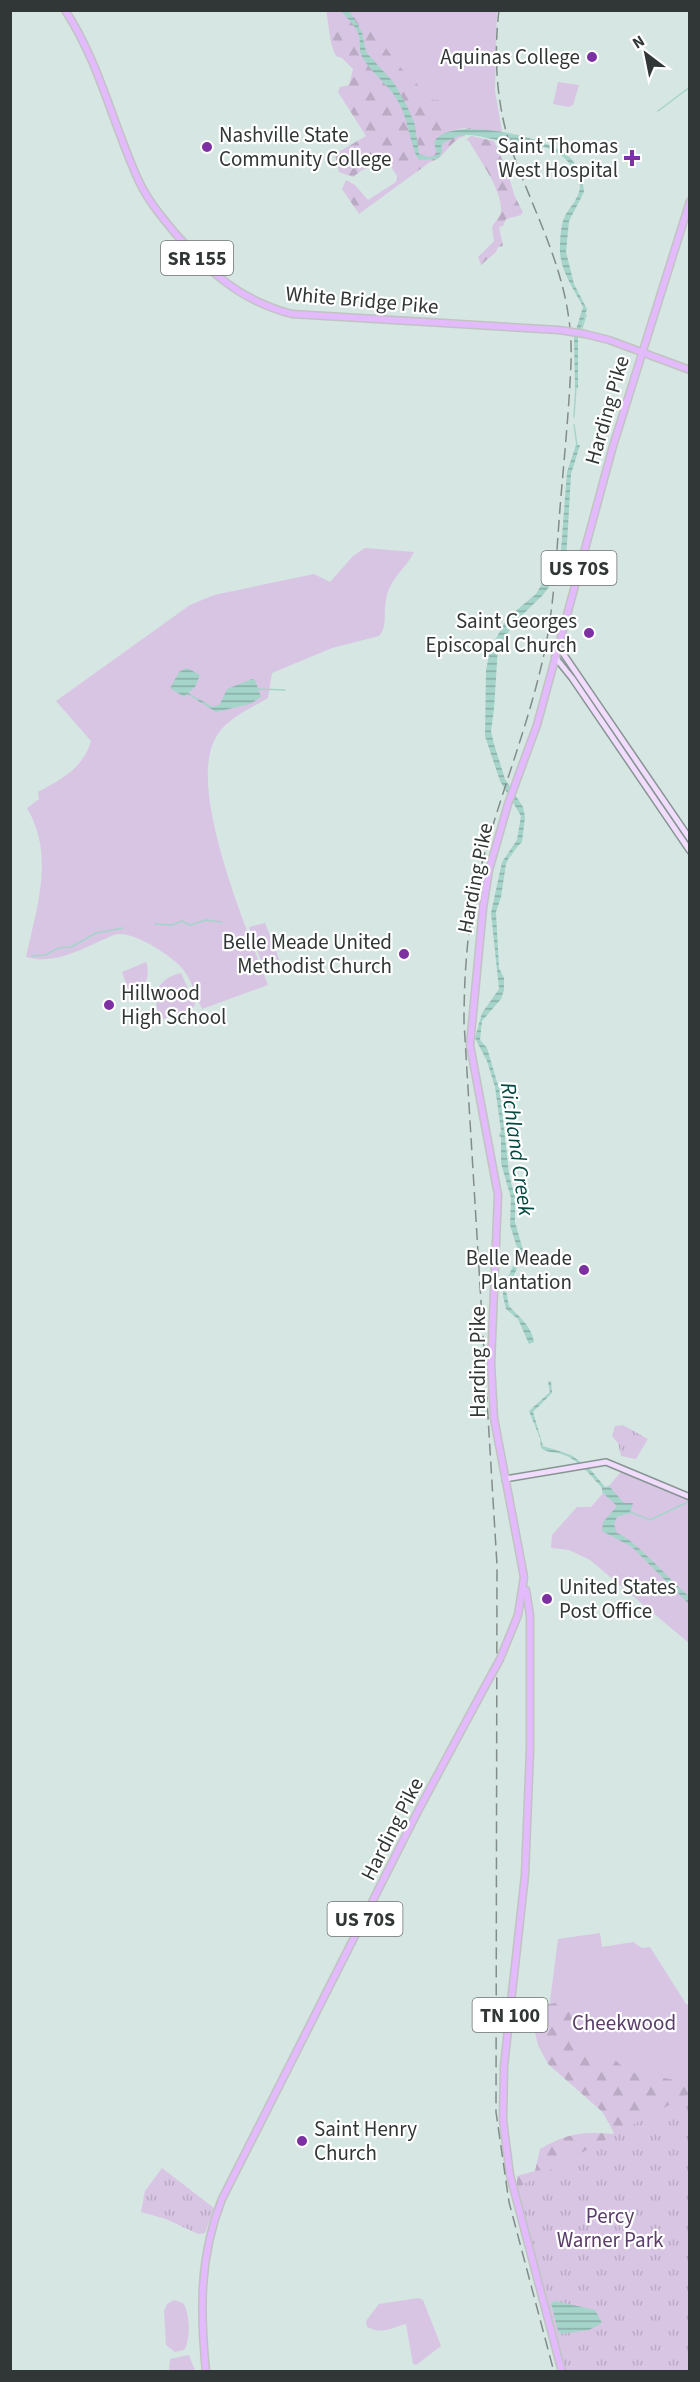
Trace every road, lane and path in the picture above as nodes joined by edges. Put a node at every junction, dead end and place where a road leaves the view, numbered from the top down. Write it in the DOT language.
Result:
graph roads {
  1 [pos="64,10"];
  2 [pos="689,203"];
  3 [pos="646,335"];
  4 [pos="627,346"];
  5 [pos="641,351"];
  6 [pos="636,366"];
  7 [pos="690,370"];
  8 [pos="558,646"];
  9 [pos="555,657"];
  10 [pos="575,676"];
  11 [pos="678,826"];
  12 [pos="690,839"];
  13 [pos="690,851"];
  14 [pos="505,1479"];
  15 [pos="690,1497"];
  16 [pos="524,1581"];
  17 [pos="518,1615"];
  18 [pos="530,1616"];
  19 [pos="206,2372"];
  20 [pos="562,2372"];
  1 -- 4 [label="main road, White Bridge Pike / SR 155, bridge"];
  2 -- 3 [label="main road, Harding Pike / US 70S"];
  3 -- 4 [label="main road"];
  3 -- 5 [label="main road, Harding Pike / US 70S"];
  4 -- 5 [label="main road, White Bridge Pike / SR 155"];
  4 -- 6 [label="main road"];
  5 -- 6 [label="main road, Harding Pike / US 70S"];
  5 -- 7 [label="main road, White Bridge Pike"];
  6 -- 8 [label="main road, Harding Pike / US 70S"];
  8 -- 9 [label="main road, Harding Pike / US 70S"];
  8 -- 10 [label="main road"];
  9 -- 10 [label="main road"];
  9 -- 14 [label="main road, Harding Pike / US 70S"];
  10 -- 11 [label="main road"];
  11 -- 12 [label="main road"];
  11 -- 13 [label="main road"];
  14 -- 15 [label="main road"];
  14 -- 16 [label="main road, Harding Pike / US 70S"];
  16 -- 17 [label="main road, Harding Pike / US 70S"];
  16 -- 18 [label="main road, TN 100"];
  17 -- 18 [label="main road"];
  17 -- 19 [label="main road, Harding Pike / US 70S, bridge"];
  18 -- 20 [label="main road, TN 100"];
}
